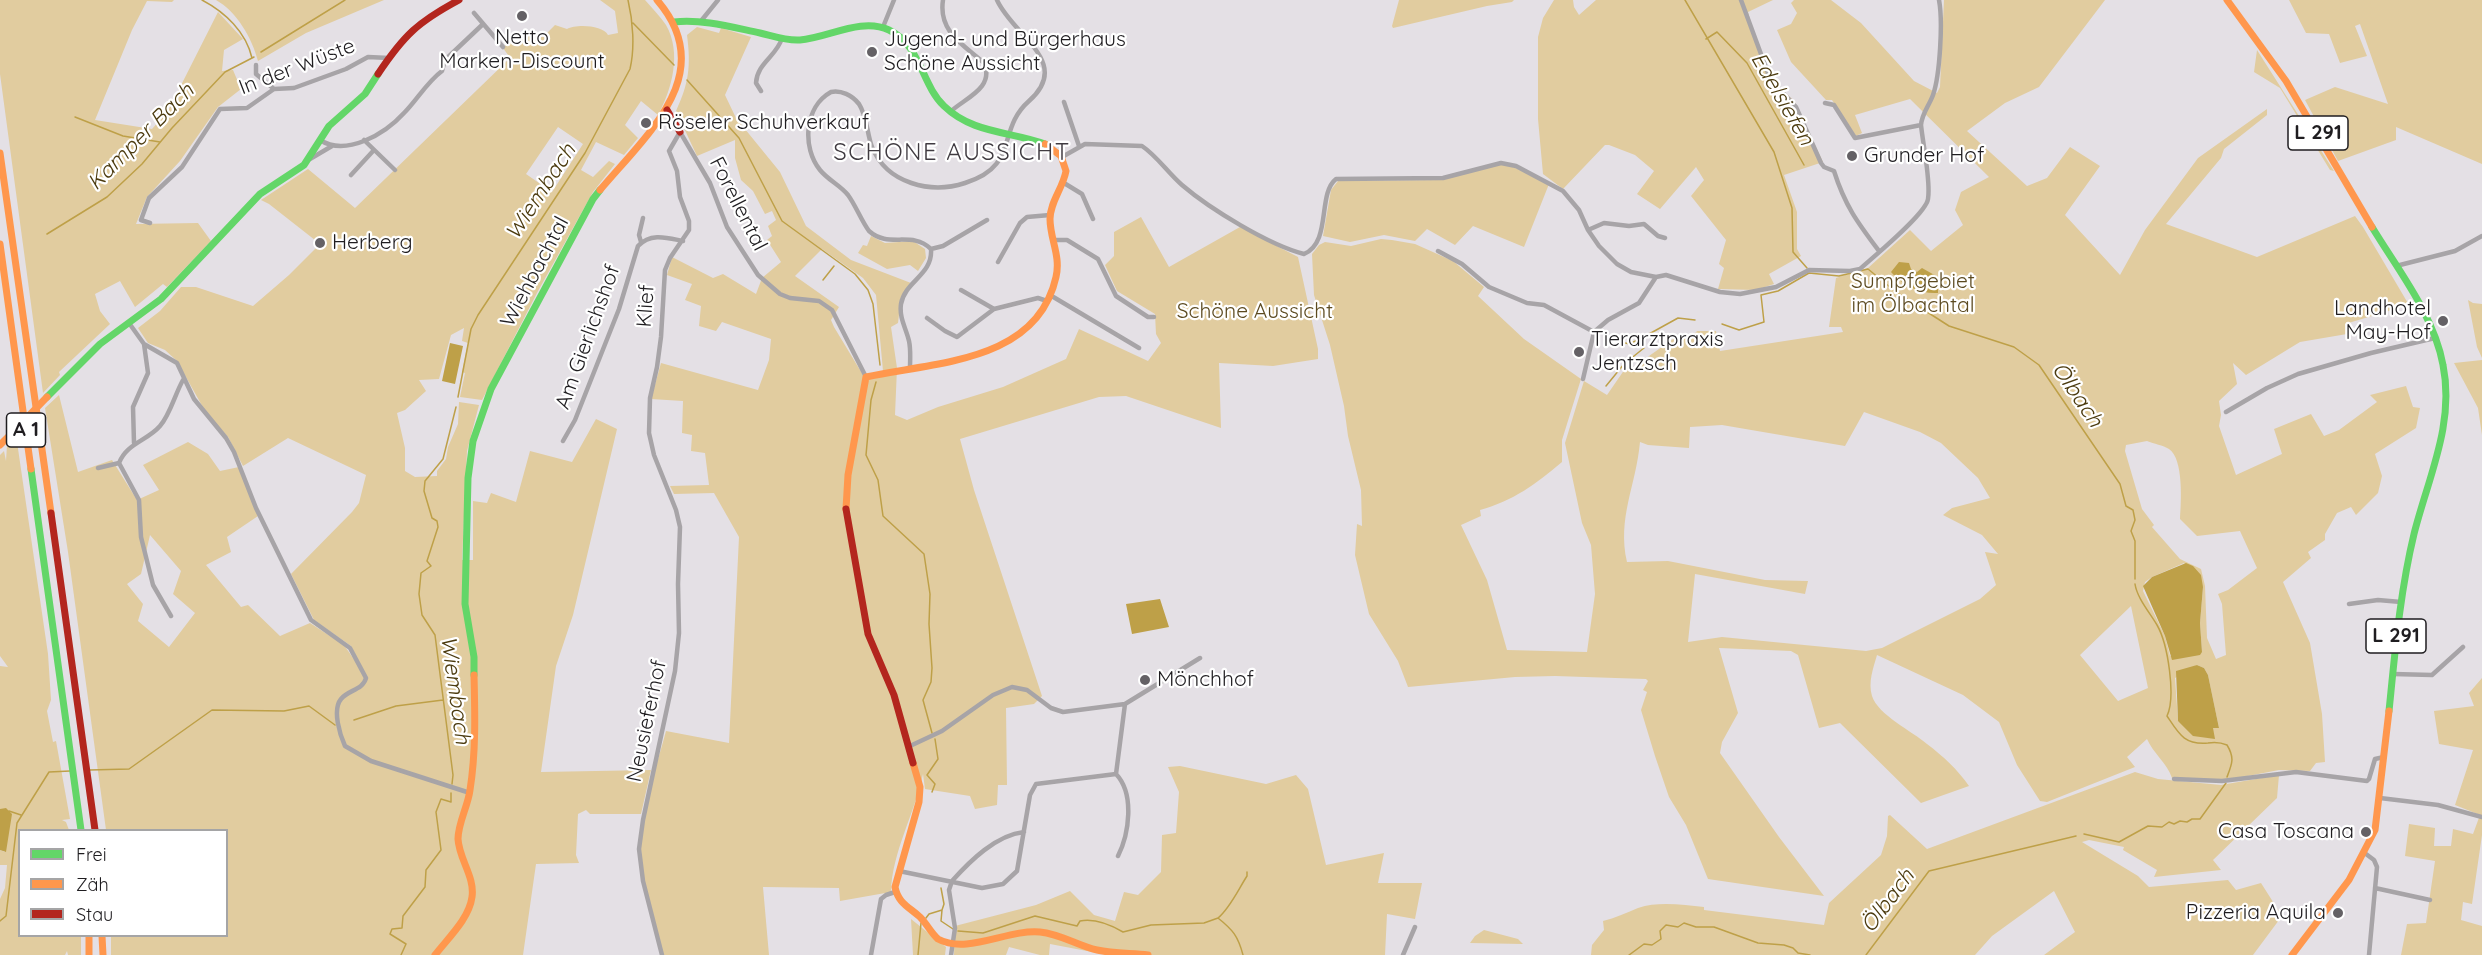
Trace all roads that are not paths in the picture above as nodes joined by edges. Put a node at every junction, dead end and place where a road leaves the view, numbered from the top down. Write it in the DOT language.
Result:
graph roads {
  1 [pos="459,0"];
  2 [pos="657,0"];
  3 [pos="718,0"];
  4 [pos="894,0"];
  5 [pos="943,0"];
  6 [pos="997,0"];
  7 [pos="1741,0"];
  8 [pos="1940,0"];
  9 [pos="2227,0"];
  10 [pos="474,13"];
  11 [pos="701,21"];
  12 [pos="674,22"];
  13 [pos="482,25"];
  14 [pos="883,27"];
  15 [pos="782,38"];
  16 [pos="503,47"];
  17 [pos="389,58"];
  18 [pos="256,65"];
  19 [pos="274,89"];
  20 [pos="761,91"];
  21 [pos="1064,102"];
  22 [pos="1825,103"];
  23 [pos="667,110"];
  24 [pos="950,112"];
  25 [pos="1921,125"];
  26 [pos="680,132"];
  27 [pos="1009,136"];
  28 [pos="320,140"];
  29 [pos="364,140"];
  30 [pos="332,146"];
  31 [pos="1079,146"];
  32 [pos="374,150"];
  33 [pos="0,153"];
  34 [pos="1062,157"];
  35 [pos="308,160"];
  36 [pos="395,170"];
  37 [pos="351,175"];
  38 [pos="1065,183"];
  39 [pos="1050,215"];
  40 [pos="643,218"];
  41 [pos="1093,219"];
  42 [pos="987,220"];
  43 [pos="150,223"];
  44 [pos="1588,230"];
  45 [pos="2482,236"];
  46 [pos="1665,238"];
  47 [pos="1055,240"];
  48 [pos="683,241"];
  49 [pos="641,243"];
  50 [pos="0,244"];
  51 [pos="931,249"];
  52 [pos="1438,251"];
  53 [pos="1879,251"];
  54 [pos="998,262"];
  55 [pos="2396,266"];
  56 [pos="1656,277"];
  57 [pos="961,290"];
  58 [pos="1048,298"];
  59 [pos="994,309"];
  60 [pos="1155,317"];
  61 [pos="927,318"];
  62 [pos="129,323"];
  63 [pos="1594,332"];
  64 [pos="2435,338"];
  65 [pos="144,344"];
  66 [pos="1139,348"];
  67 [pos="910,369"];
  68 [pos="866,377"];
  69 [pos="1583,379"];
  70 [pos="183,380"];
  71 [pos="2226,412"];
  72 [pos="563,441"];
  73 [pos="134,442"];
  74 [pos="0,445"];
  75 [pos="119,463"];
  76 [pos="98,468"];
  77 [pos="670,492"];
  78 [pos="2401,602"];
  79 [pos="2349,604"];
  80 [pos="171,616"];
  81 [pos="2463,647"];
  82 [pos="1200,657"];
  83 [pos="2393,674"];
  84 [pos="1125,704"];
  85 [pos="910,746"];
  86 [pos="2384,757"];
  87 [pos="1116,774"];
  88 [pos="2174,779"];
  89 [pos="470,793"];
  90 [pos="2380,798"];
  91 [pos="2482,817"];
  92 [pos="81,829"];
  93 [pos="95,829"];
  94 [pos="1024,832"];
  95 [pos="2366,854"];
  96 [pos="1118,856"];
  97 [pos="899,871"];
  98 [pos="952,881"];
  99 [pos="2375,888"];
  100 [pos="895,892"];
  101 [pos="2430,900"];
  102 [pos="1415,927"];
  103 [pos="89,937"];
  104 [pos="102,937"];
  105 [pos="954,946"];
  106 [pos="89,955"];
  107 [pos="103,955"];
  108 [pos="435,955"];
  109 [pos="662,955"];
  110 [pos="871,955"];
  111 [pos="951,955"];
  112 [pos="1148,955"];
  113 [pos="1403,955"];
  114 [pos="2292,955"];
  115 [pos="2369,955"];
  1 -- 17 [label="main road"];
  2 -- 12 [label="main road"];
  3 -- 11 [label="street"];
  4 -- 14 [label="street"];
  5 -- 24 [label="street"];
  6 -- 27 [label="street"];
  7 -- 53 [label="street"];
  8 -- 25 [label="street"];
  9 -- 55 [label="main road, L 291"];
  10 -- 13 [label="street"];
  11 -- 12 [label="main road"];
  11 -- 15 [label="main road"];
  12 -- 23 [label="main road, Wiehbachtal"];
  13 -- 16 [label="street"];
  13 -- 29 [label="street"];
  14 -- 15 [label="main road"];
  14 -- 24 [label="main road"];
  15 -- 20 [label="street"];
  17 -- 19 [label="street, In der Wüste"];
  17 -- 28 [label="main road"];
  18 -- 19 [label="street"];
  19 -- 43 [label="street, In der Wüste"];
  21 -- 31 [label="street"];
  22 -- 25 [label="street"];
  23 -- 26 [label="main road, Forellental"];
  23 -- 89 [label="main road, Wiehbachtal"];
  24 -- 27 [label="main road"];
  25 -- 53 [label="street"];
  26 -- 48 [label="street, Klief"];
  26 -- 68 [label="street, Forellental"];
  27 -- 34 [label="main road"];
  27 -- 51 [label="street"];
  28 -- 30 [label="street"];
  28 -- 35 [label="main road"];
  29 -- 30 [label="street"];
  29 -- 32 [label="street"];
  30 -- 35 [label="street"];
  31 -- 34 [label="street"];
  31 -- 44 [label="street"];
  32 -- 36 [label="street"];
  32 -- 37 [label="street"];
  33 -- 93 [label="main road, A 1"];
  34 -- 38 [label="main road"];
  35 -- 62 [label="main road"];
  38 -- 39 [label="main road"];
  38 -- 41 [label="street"];
  39 -- 47 [label="main road"];
  39 -- 54 [label="street"];
  40 -- 49 [label="street, Am Gierlichshof"];
  42 -- 51 [label="street"];
  44 -- 46 [label="street"];
  44 -- 56 [label="street"];
  45 -- 55 [label="street"];
  47 -- 58 [label="main road"];
  47 -- 60 [label="street"];
  48 -- 49 [label="street, Am Gierlichshof"];
  48 -- 77 [label="street, Klief"];
  49 -- 72 [label="street, Am Gierlichshof"];
  50 -- 92 [label="main road, A 1"];
  51 -- 67 [label="street"];
  52 -- 63 [label="street"];
  53 -- 56 [label="street"];
  55 -- 64 [label="main road, L 291"];
  56 -- 63 [label="street"];
  57 -- 59 [label="street"];
  58 -- 59 [label="street"];
  58 -- 66 [label="street"];
  58 -- 67 [label="main road"];
  59 -- 61 [label="street"];
  62 -- 65 [label="street"];
  62 -- 74 [label="main road, bridge"];
  63 -- 69 [label="street"];
  64 -- 71 [label="street"];
  64 -- 78 [label="main road, L 291"];
  65 -- 70 [label="street"];
  65 -- 73 [label="street"];
  67 -- 68 [label="main road"];
  68 -- 85 [label="main road"];
  70 -- 73 [label="street"];
  70 -- 89 [label="street"];
  73 -- 75 [label="street"];
  75 -- 76 [label="street"];
  75 -- 80 [label="street"];
  77 -- 109 [label="street, Neusieferhof"];
  78 -- 79 [label="street"];
  78 -- 83 [label="main road, L 291"];
  81 -- 83 [label="street"];
  82 -- 84 [label="street"];
  83 -- 86 [label="main road, L 291"];
  84 -- 85 [label="street"];
  84 -- 87 [label="street"];
  85 -- 97 [label="main road"];
  86 -- 88 [label="street"];
  86 -- 90 [label="main road, L 291"];
  87 -- 94 [label="street"];
  87 -- 96 [label="street"];
  89 -- 108 [label="main road, Wiehbachtal"];
  90 -- 91 [label="street"];
  90 -- 95 [label="main road, L 291"];
  94 -- 98 [label="street"];
  94 -- 98 [label="street"];
  95 -- 99 [label="street"];
  95 -- 114 [label="main road, L 291"];
  97 -- 98 [label="street"];
  97 -- 100 [label="main road"];
  98 -- 105 [label="street"];
  99 -- 101 [label="street"];
  99 -- 115 [label="street"];
  100 -- 105 [label="main road"];
  100 -- 110 [label="street"];
  102 -- 113 [label="street"];
  103 -- 106 [label="main road"];
  104 -- 107 [label="main road"];
  105 -- 111 [label="street"];
  105 -- 112 [label="main road"];
}
